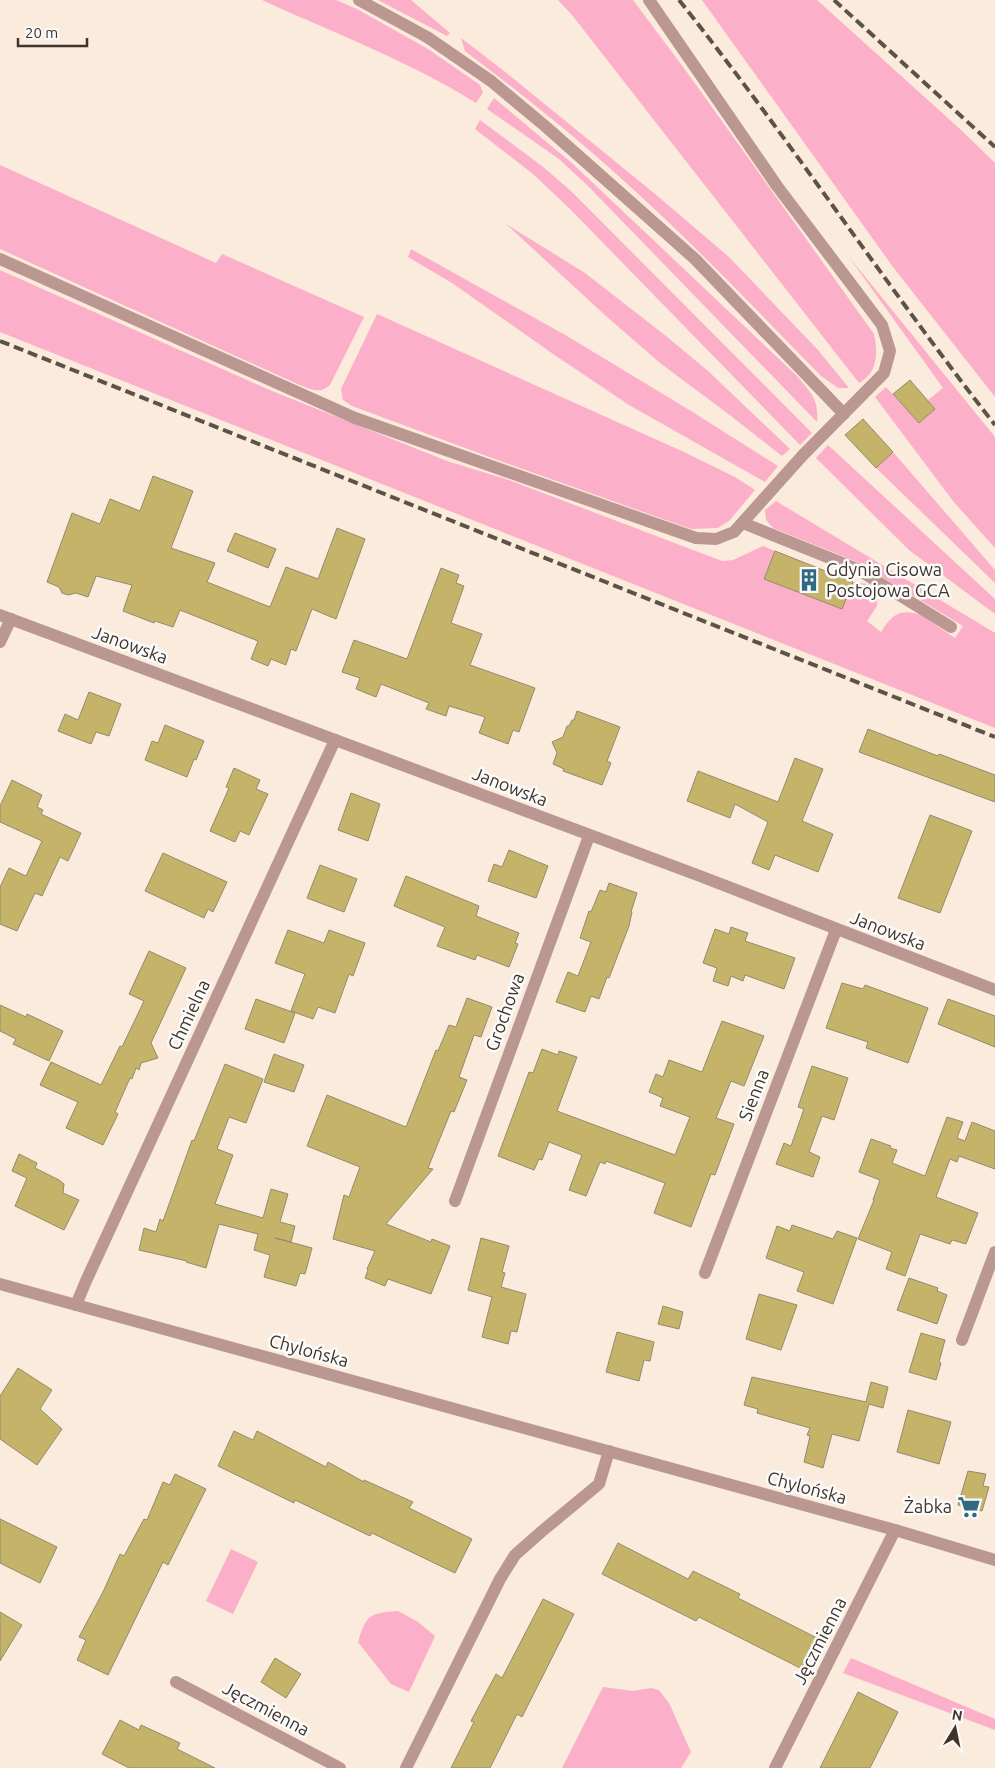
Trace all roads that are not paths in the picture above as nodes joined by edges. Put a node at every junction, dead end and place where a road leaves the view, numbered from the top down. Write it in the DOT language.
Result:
graph roads {
  1 [pos="360,0"];
  2 [pos="648,0"];
  3 [pos="0,259"];
  4 [pos="844,414"];
  5 [pos="743,523"];
  6 [pos="5,617"];
  7 [pos="951,627"];
  8 [pos="0,642"];
  9 [pos="335,740"];
  10 [pos="589,836"];
  11 [pos="836,930"];
  12 [pos="995,990"];
  13 [pos="455,1201"];
  14 [pos="995,1252"];
  15 [pos="705,1273"];
  16 [pos="0,1284"];
  17 [pos="76,1305"];
  18 [pos="962,1340"];
  19 [pos="609,1451"];
  20 [pos="895,1530"];
  21 [pos="995,1560"];
  22 [pos="176,1682"];
  23 [pos="340,1768"];
  24 [pos="406,1768"];
  25 [pos="775,1768"];
  1 -- 4 [label="street"];
  2 -- 4 [label="street"];
  3 -- 5 [label="street"];
  4 -- 5 [label="street"];
  5 -- 7 [label="street"];
  6 -- 8 [label="street, Janowska"];
  6 -- 9 [label="street, Janowska"];
  9 -- 10 [label="street, Janowska"];
  9 -- 17 [label="street, Chmielna"];
  10 -- 11 [label="street, Janowska"];
  10 -- 13 [label="street, Grochowa"];
  11 -- 12 [label="street, Janowska"];
  11 -- 15 [label="street, Sienna"];
  14 -- 18 [label="street"];
  16 -- 17 [label="street, Chylońska"];
  17 -- 19 [label="street, Chylońska"];
  19 -- 20 [label="street, Chylońska"];
  19 -- 24 [label="street"];
  20 -- 21 [label="street, Chylońska"];
  20 -- 25 [label="street, Jęczmienna"];
  22 -- 23 [label="street, Jęczmienna"];
}
